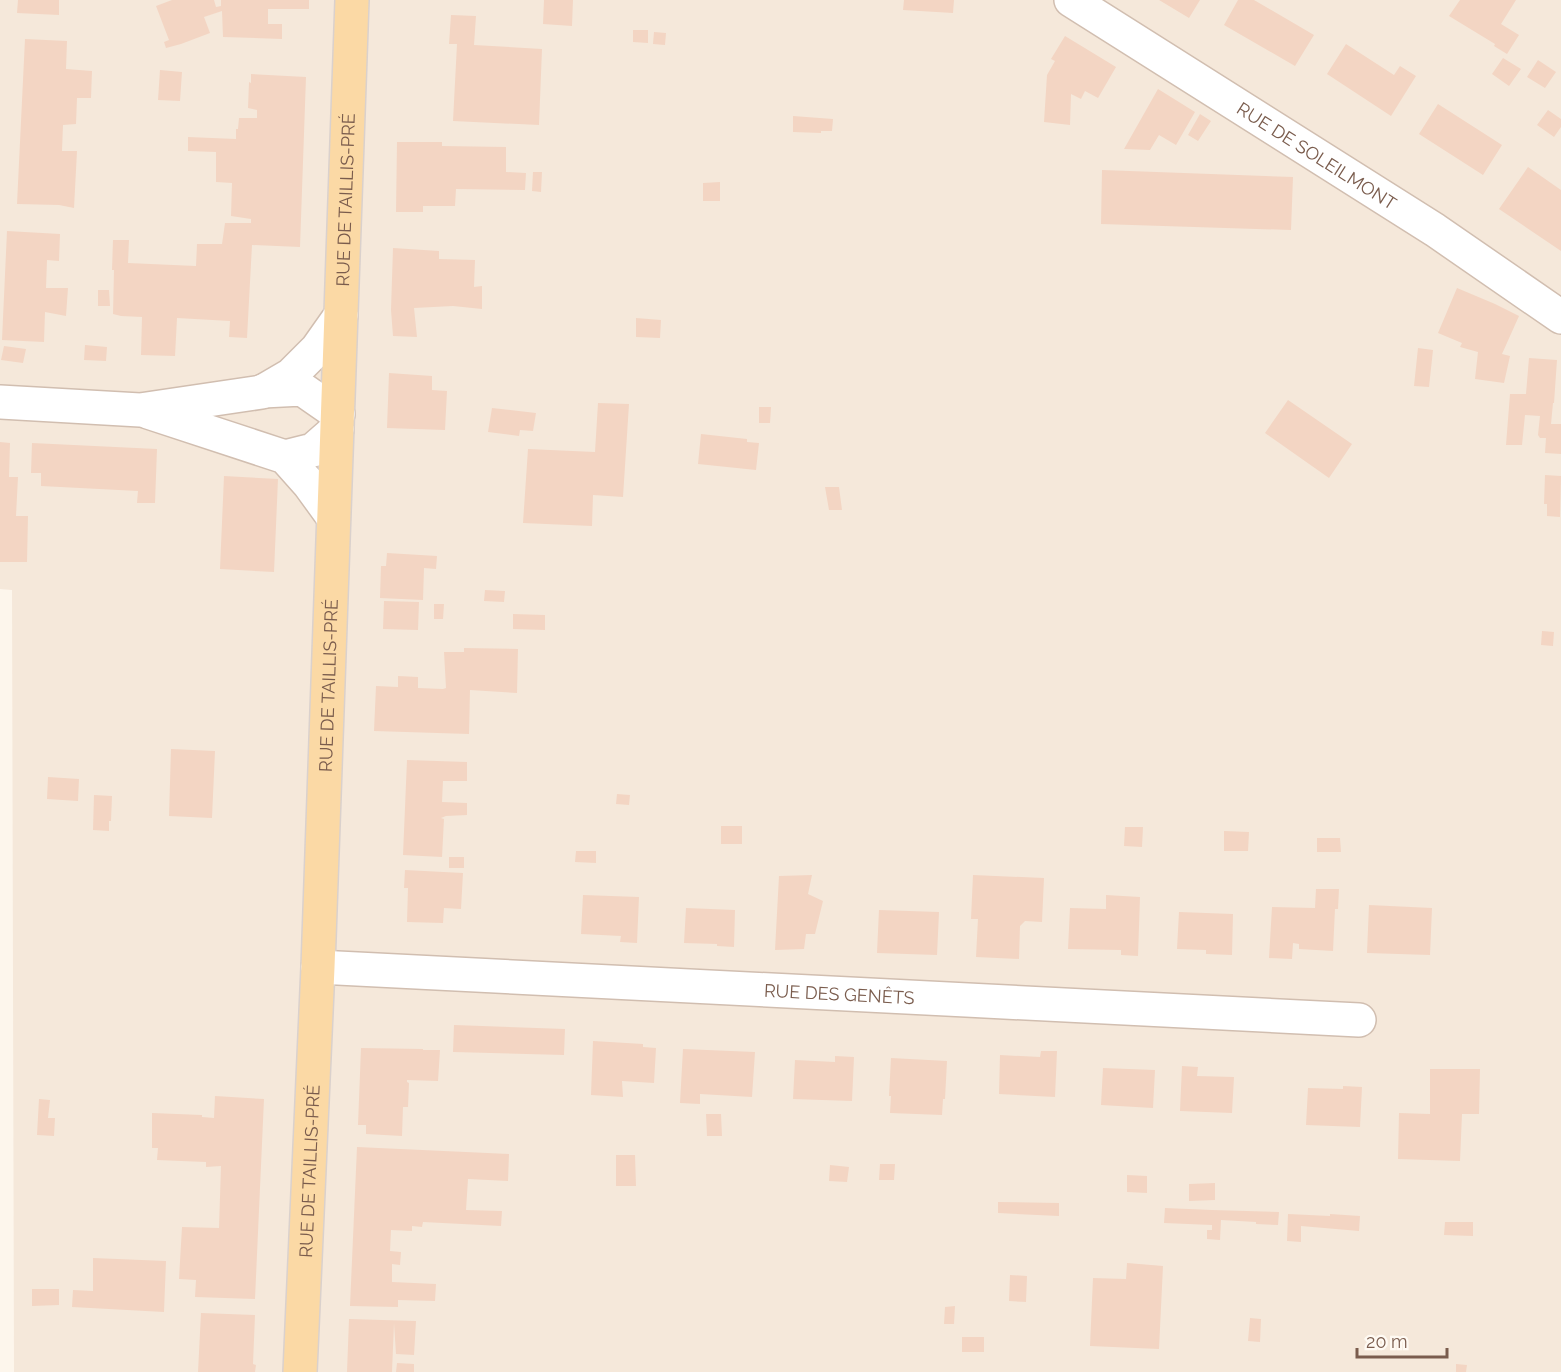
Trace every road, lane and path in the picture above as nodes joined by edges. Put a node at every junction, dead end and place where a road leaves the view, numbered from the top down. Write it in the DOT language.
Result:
graph roads {
  1 [pos="352,0"];
  2 [pos="1071,0"];
  3 [pos="341,315"];
  4 [pos="1561,316"];
  5 [pos="261,392"];
  6 [pos="0,402"];
  7 [pos="140,410"];
  8 [pos="337,421"];
  9 [pos="285,457"];
  10 [pos="333,517"];
  11 [pos="318,967"];
  12 [pos="1359,1020"];
  13 [pos="300,1372"];
  1 -- 3 [label="main road, RUE DE TAILLIS-PRÉ"];
  2 -- 4 [label="street, RUE DE SOLEILMONT"];
  3 -- 5 [label="street"];
  3 -- 8 [label="main road, RUE DE TAILLIS-PRÉ"];
  5 -- 7 [label="street"];
  5 -- 8 [label="street"];
  6 -- 7 [label="street"];
  7 -- 9 [label="street"];
  8 -- 9 [label="street"];
  8 -- 10 [label="main road, RUE DE TAILLIS-PRÉ"];
  9 -- 10 [label="street"];
  10 -- 11 [label="main road, RUE DE TAILLIS-PRÉ"];
  11 -- 12 [label="street, RUE DES GENÊTS"];
  11 -- 13 [label="main road, RUE DE TAILLIS-PRÉ"];
}
